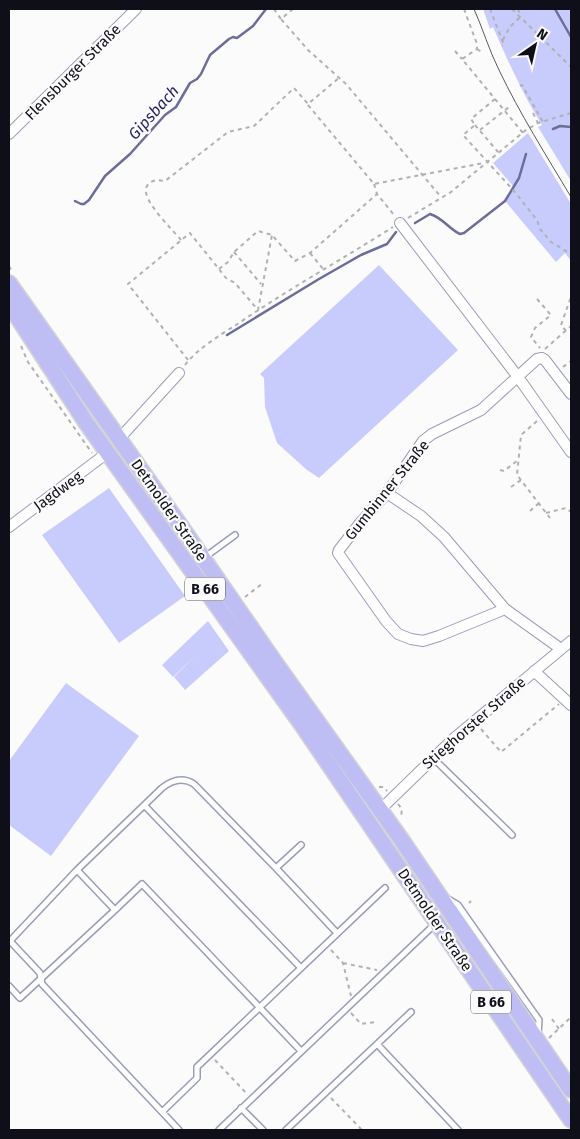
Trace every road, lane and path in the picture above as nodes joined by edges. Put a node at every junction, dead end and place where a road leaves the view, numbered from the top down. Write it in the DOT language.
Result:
graph roads {
  1 [pos="136,9"];
  2 [pos="274,9"];
  3 [pos="293,9"];
  4 [pos="464,9"];
  5 [pos="490,9"];
  6 [pos="512,9"];
  7 [pos="518,9"];
  8 [pos="521,17"];
  9 [pos="281,19"];
  10 [pos="503,41"];
  11 [pos="502,46"];
  12 [pos="477,49"];
  13 [pos="455,51"];
  14 [pos="483,53"];
  15 [pos="462,59"];
  16 [pos="571,67"];
  17 [pos="340,78"];
  18 [pos="520,86"];
  19 [pos="495,99"];
  20 [pos="308,104"];
  21 [pos="509,107"];
  22 [pos="504,110"];
  23 [pos="533,113"];
  24 [pos="571,113"];
  25 [pos="543,122"];
  26 [pos="538,123"];
  27 [pos="476,125"];
  28 [pos="480,130"];
  29 [pos="523,133"];
  30 [pos="9,134"];
  31 [pos="499,152"];
  32 [pos="486,163"];
  33 [pos="423,175"];
  34 [pos="374,184"];
  35 [pos="377,194"];
  36 [pos="441,198"];
  37 [pos="400,223"];
  38 [pos="272,235"];
  39 [pos="181,240"];
  40 [pos="234,252"];
  41 [pos="310,253"];
  42 [pos="571,254"];
  43 [pos="219,269"];
  44 [pos="324,270"];
  45 [pos="9,283"];
  46 [pos="262,285"];
  47 [pos="571,297"];
  48 [pos="537,299"];
  49 [pos="9,304"];
  50 [pos="258,310"];
  51 [pos="571,326"];
  52 [pos="566,331"];
  53 [pos="19,342"];
  54 [pos="188,360"];
  55 [pos="179,373"];
  56 [pos="518,377"];
  57 [pos="571,394"];
  58 [pos="545,415"];
  59 [pos="119,440"];
  60 [pos="571,452"];
  61 [pos="92,453"];
  62 [pos="107,453"];
  63 [pos="519,460"];
  64 [pos="500,470"];
  65 [pos="521,480"];
  66 [pos="511,487"];
  67 [pos="387,492"];
  68 [pos="539,503"];
  69 [pos="530,510"];
  70 [pos="546,512"];
  71 [pos="571,512"];
  72 [pos="550,518"];
  73 [pos="9,527"];
  74 [pos="235,535"];
  75 [pos="203,558"];
  76 [pos="263,584"];
  77 [pos="241,600"];
  78 [pos="506,609"];
  79 [pos="571,641"];
  80 [pos="561,649"];
  81 [pos="534,671"];
  82 [pos="568,702"];
  83 [pos="474,722"];
  84 [pos="433,757"];
  85 [pos="145,806"];
  86 [pos="380,810"];
  87 [pos="367,820"];
  88 [pos="512,835"];
  89 [pos="300,845"];
  90 [pos="276,868"];
  91 [pos="77,870"];
  92 [pos="385,888"];
  93 [pos="437,892"];
  94 [pos="115,910"];
  95 [pos="451,913"];
  96 [pos="437,923"];
  97 [pos="337,933"];
  98 [pos="9,942"];
  99 [pos="326,944"];
  100 [pos="343,963"];
  101 [pos="301,968"];
  102 [pos="383,973"];
  103 [pos="40,979"];
  104 [pos="9,986"];
  105 [pos="355,1000"];
  106 [pos="260,1008"];
  107 [pos="346,1008"];
  108 [pos="411,1012"];
  109 [pos="571,1017"];
  110 [pos="552,1019"];
  111 [pos="375,1022"];
  112 [pos="559,1029"];
  113 [pos="542,1041"];
  114 [pos="377,1044"];
  115 [pos="301,1051"];
  116 [pos="210,1055"];
  117 [pos="571,1090"];
  118 [pos="326,1093"];
  119 [pos="251,1098"];
  120 [pos="241,1108"];
  121 [pos="162,1112"];
  122 [pos="571,1120"];
  123 [pos="179,1130"];
  124 [pos="219,1130"];
  125 [pos="263,1130"];
  126 [pos="286,1130"];
  127 [pos="362,1130"];
  128 [pos="458,1130"];
  1 -- 30 [label="street, Flensburger Straße"];
  2 -- 9 [label="path"];
  3 -- 9 [label="path"];
  4 -- 12 [label="path"];
  5 -- 10 [label="path"];
  6 -- 8 [label="path"];
  7 -- 8 [label="path"];
  8 -- 10 [label="path"];
  8 -- 16 [label="path"];
  9 -- 17 [label="path"];
  10 -- 11 [label="path"];
  12 -- 14 [label="path"];
  12 -- 15 [label="path"];
  13 -- 15 [label="path"];
  15 -- 19 [label="path"];
  17 -- 20 [label="path"];
  17 -- 33 [label="path"];
  18 -- 25 [label="path"];
  19 -- 22 [label="path"];
  19 -- 27 [label="path"];
  20 -- 34 [label="path"];
  20 -- 39 [label="path"];
  21 -- 22 [label="path"];
  22 -- 28 [label="path"];
  22 -- 29 [label="path"];
  23 -- 26 [label="path"];
  24 -- 25 [label="path"];
  25 -- 26 [label="path"];
  26 -- 29 [label="path"];
  27 -- 28 [label="path"];
  27 -- 32 [label="path"];
  28 -- 31 [label="path"];
  29 -- 31 [label="path"];
  31 -- 32 [label="path"];
  32 -- 33 [label="path"];
  32 -- 36 [label="path"];
  32 -- 42 [label="path"];
  33 -- 34 [label="path"];
  33 -- 36 [label="path"];
  34 -- 35 [label="path"];
  35 -- 37 [label="path"];
  35 -- 41 [label="path"];
  36 -- 37 [label="path"];
  37 -- 44 [label="path"];
  37 -- 56 [label="street"];
  38 -- 40 [label="path"];
  38 -- 41 [label="path"];
  38 -- 46 [label="path"];
  39 -- 43 [label="path"];
  39 -- 54 [label="path"];
  40 -- 43 [label="path"];
  40 -- 46 [label="path"];
  41 -- 44 [label="path"];
  43 -- 50 [label="path"];
  44 -- 50 [label="path"];
  45 -- 59 [label="main road, Detmolder Straße / B 66"];
  46 -- 50 [label="path"];
  47 -- 52 [label="path"];
  48 -- 52 [label="path"];
  49 -- 62 [label="main road, Detmolder Straße / B 66"];
  50 -- 54 [label="path"];
  51 -- 52 [label="path"];
  53 -- 61 [label="path"];
  54 -- 55 [label="path"];
  55 -- 59 [label="street"];
  56 -- 57 [label="street, Gumbinner Straße"];
  56 -- 58 [label="street"];
  56 -- 67 [label="street, Gumbinner Straße"];
  58 -- 60 [label="street"];
  58 -- 63 [label="path"];
  59 -- 62 [label="main road"];
  59 -- 75 [label="main road, Detmolder Straße / B 66"];
  62 -- 73 [label="street, Jagdweg"];
  62 -- 87 [label="main road, Detmolder Straße / B 66"];
  63 -- 64 [label="path"];
  63 -- 65 [label="path"];
  65 -- 66 [label="path"];
  65 -- 68 [label="path"];
  67 -- 78 [label="street"];
  67 -- 78 [label="street, Gumbinner Straße"];
  68 -- 69 [label="path"];
  68 -- 70 [label="path"];
  70 -- 71 [label="path"];
  70 -- 72 [label="path"];
  74 -- 75 [label="lane"];
  75 -- 86 [label="main road, Detmolder Straße / B 66"];
  76 -- 77 [label="path"];
  78 -- 80 [label="street"];
  79 -- 80 [label="street, Stieghorster Straße"];
  80 -- 81 [label="street, Stieghorster Straße"];
  81 -- 82 [label="street"];
  81 -- 83 [label="street, Stieghorster Straße"];
  82 -- 83 [label="path"];
  83 -- 84 [label="street, Stieghorster Straße"];
  84 -- 86 [label="street, Stieghorster Straße"];
  84 -- 88 [label="lane"];
  85 -- 90 [label="lane"];
  85 -- 91 [label="lane"];
  85 -- 101 [label="lane"];
  86 -- 87 [label="main road"];
  86 -- 93 [label="main road, Detmolder Straße / B 66"];
  87 -- 96 [label="main road, Detmolder Straße / B 66"];
  89 -- 90 [label="lane"];
  90 -- 97 [label="lane"];
  91 -- 94 [label="lane"];
  91 -- 98 [label="lane"];
  92 -- 97 [label="lane"];
  93 -- 95 [label="main road, Detmolder Straße / B 66"];
  93 -- 113 [label="lane"];
  94 -- 103 [label="lane"];
  94 -- 106 [label="lane"];
  95 -- 96 [label="main road"];
  95 -- 113 [label="main road, Detmolder Straße / B 66"];
  96 -- 102 [label="lane"];
  96 -- 122 [label="main road, Detmolder Straße / B 66"];
  97 -- 99 [label="lane"];
  98 -- 103 [label="lane"];
  99 -- 100 [label="path"];
  99 -- 101 [label="lane"];
  100 -- 102 [label="path"];
  100 -- 105 [label="path"];
  101 -- 106 [label="lane"];
  102 -- 105 [label="lane"];
  103 -- 104 [label="lane"];
  103 -- 121 [label="lane"];
  105 -- 107 [label="lane"];
  106 -- 115 [label="lane"];
  106 -- 116 [label="lane"];
  107 -- 111 [label="path"];
  107 -- 115 [label="lane"];
  108 -- 114 [label="lane"];
  109 -- 112 [label="path"];
  110 -- 112 [label="path"];
  112 -- 113 [label="path"];
  113 -- 117 [label="main road, Detmolder Straße / B 66"];
  114 -- 118 [label="lane"];
  114 -- 128 [label="lane"];
  115 -- 119 [label="lane"];
  116 -- 119 [label="path"];
  116 -- 121 [label="lane"];
  118 -- 126 [label="lane"];
  118 -- 127 [label="path"];
  119 -- 120 [label="lane"];
  120 -- 124 [label="lane"];
  120 -- 125 [label="lane"];
  121 -- 123 [label="lane"];
}
